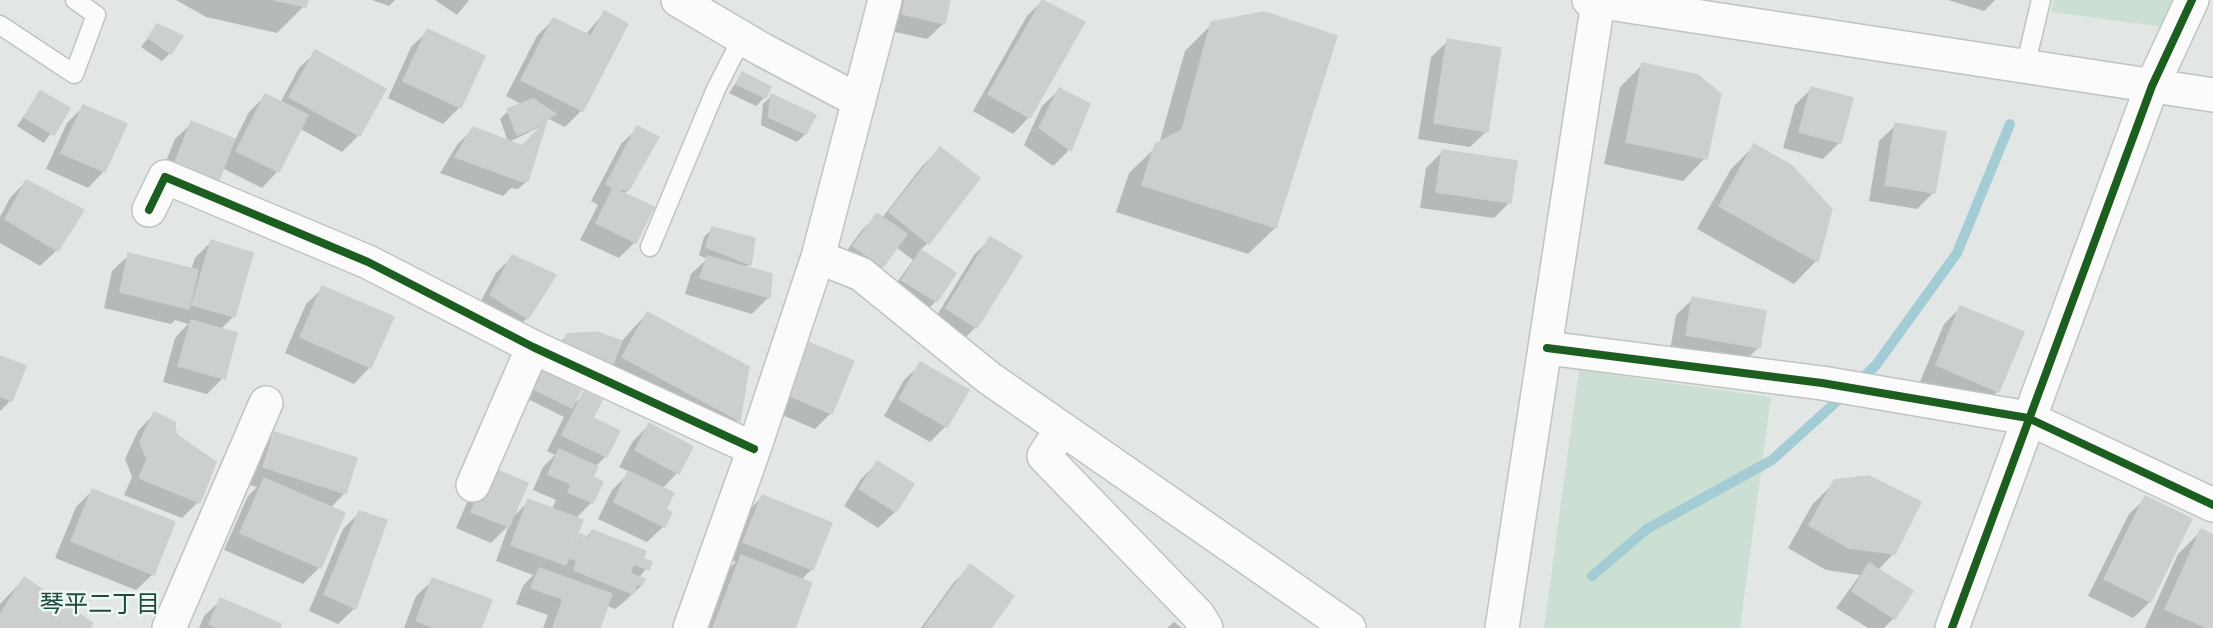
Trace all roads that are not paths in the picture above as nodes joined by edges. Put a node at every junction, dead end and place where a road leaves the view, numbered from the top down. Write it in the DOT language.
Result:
graph roads {
  1 [pos="75,0"];
  2 [pos="678,0"];
  3 [pos="885,0"];
  4 [pos="1595,0"];
  5 [pos="2041,0"];
  6 [pos="2192,0"];
  7 [pos="0,25"];
  8 [pos="742,38"];
  9 [pos="2025,67"];
  10 [pos="2152,86"];
  11 [pos="2213,95"];
  12 [pos="859,101"];
  13 [pos="149,210"];
  14 [pos="650,247"];
  15 [pos="818,257"];
  16 [pos="533,347"];
  17 [pos="1547,348"];
  18 [pos="266,403"];
  19 [pos="2028,418"];
  20 [pos="1062,429"];
  21 [pos="754,449"];
  22 [pos="473,486"];
  23 [pos="2213,505"];
  24 [pos="169,628"];
  25 [pos="690,628"];
  26 [pos="1206,628"];
  27 [pos="1349,628"];
  28 [pos="1502,628"];
  29 [pos="1952,628"];
  1 -- 7 [label="lane"];
  2 -- 8 [label="street"];
  3 -- 12 [label="street"];
  4 -- 9 [label="street"];
  4 -- 17 [label="street"];
  5 -- 9 [label="lane"];
  6 -- 10 [label="street"];
  8 -- 12 [label="street"];
  8 -- 14 [label="lane"];
  9 -- 10 [label="street"];
  10 -- 11 [label="street"];
  10 -- 19 [label="street"];
  12 -- 15 [label="street"];
  13 -- 16 [label="street"];
  15 -- 20 [label="street"];
  15 -- 21 [label="street"];
  16 -- 21 [label="street"];
  16 -- 22 [label="street"];
  17 -- 19 [label="street"];
  17 -- 28 [label="street"];
  18 -- 24 [label="street"];
  19 -- 23 [label="street"];
  19 -- 29 [label="street"];
  20 -- 26 [label="street"];
  20 -- 27 [label="street"];
  21 -- 25 [label="street"];
}
